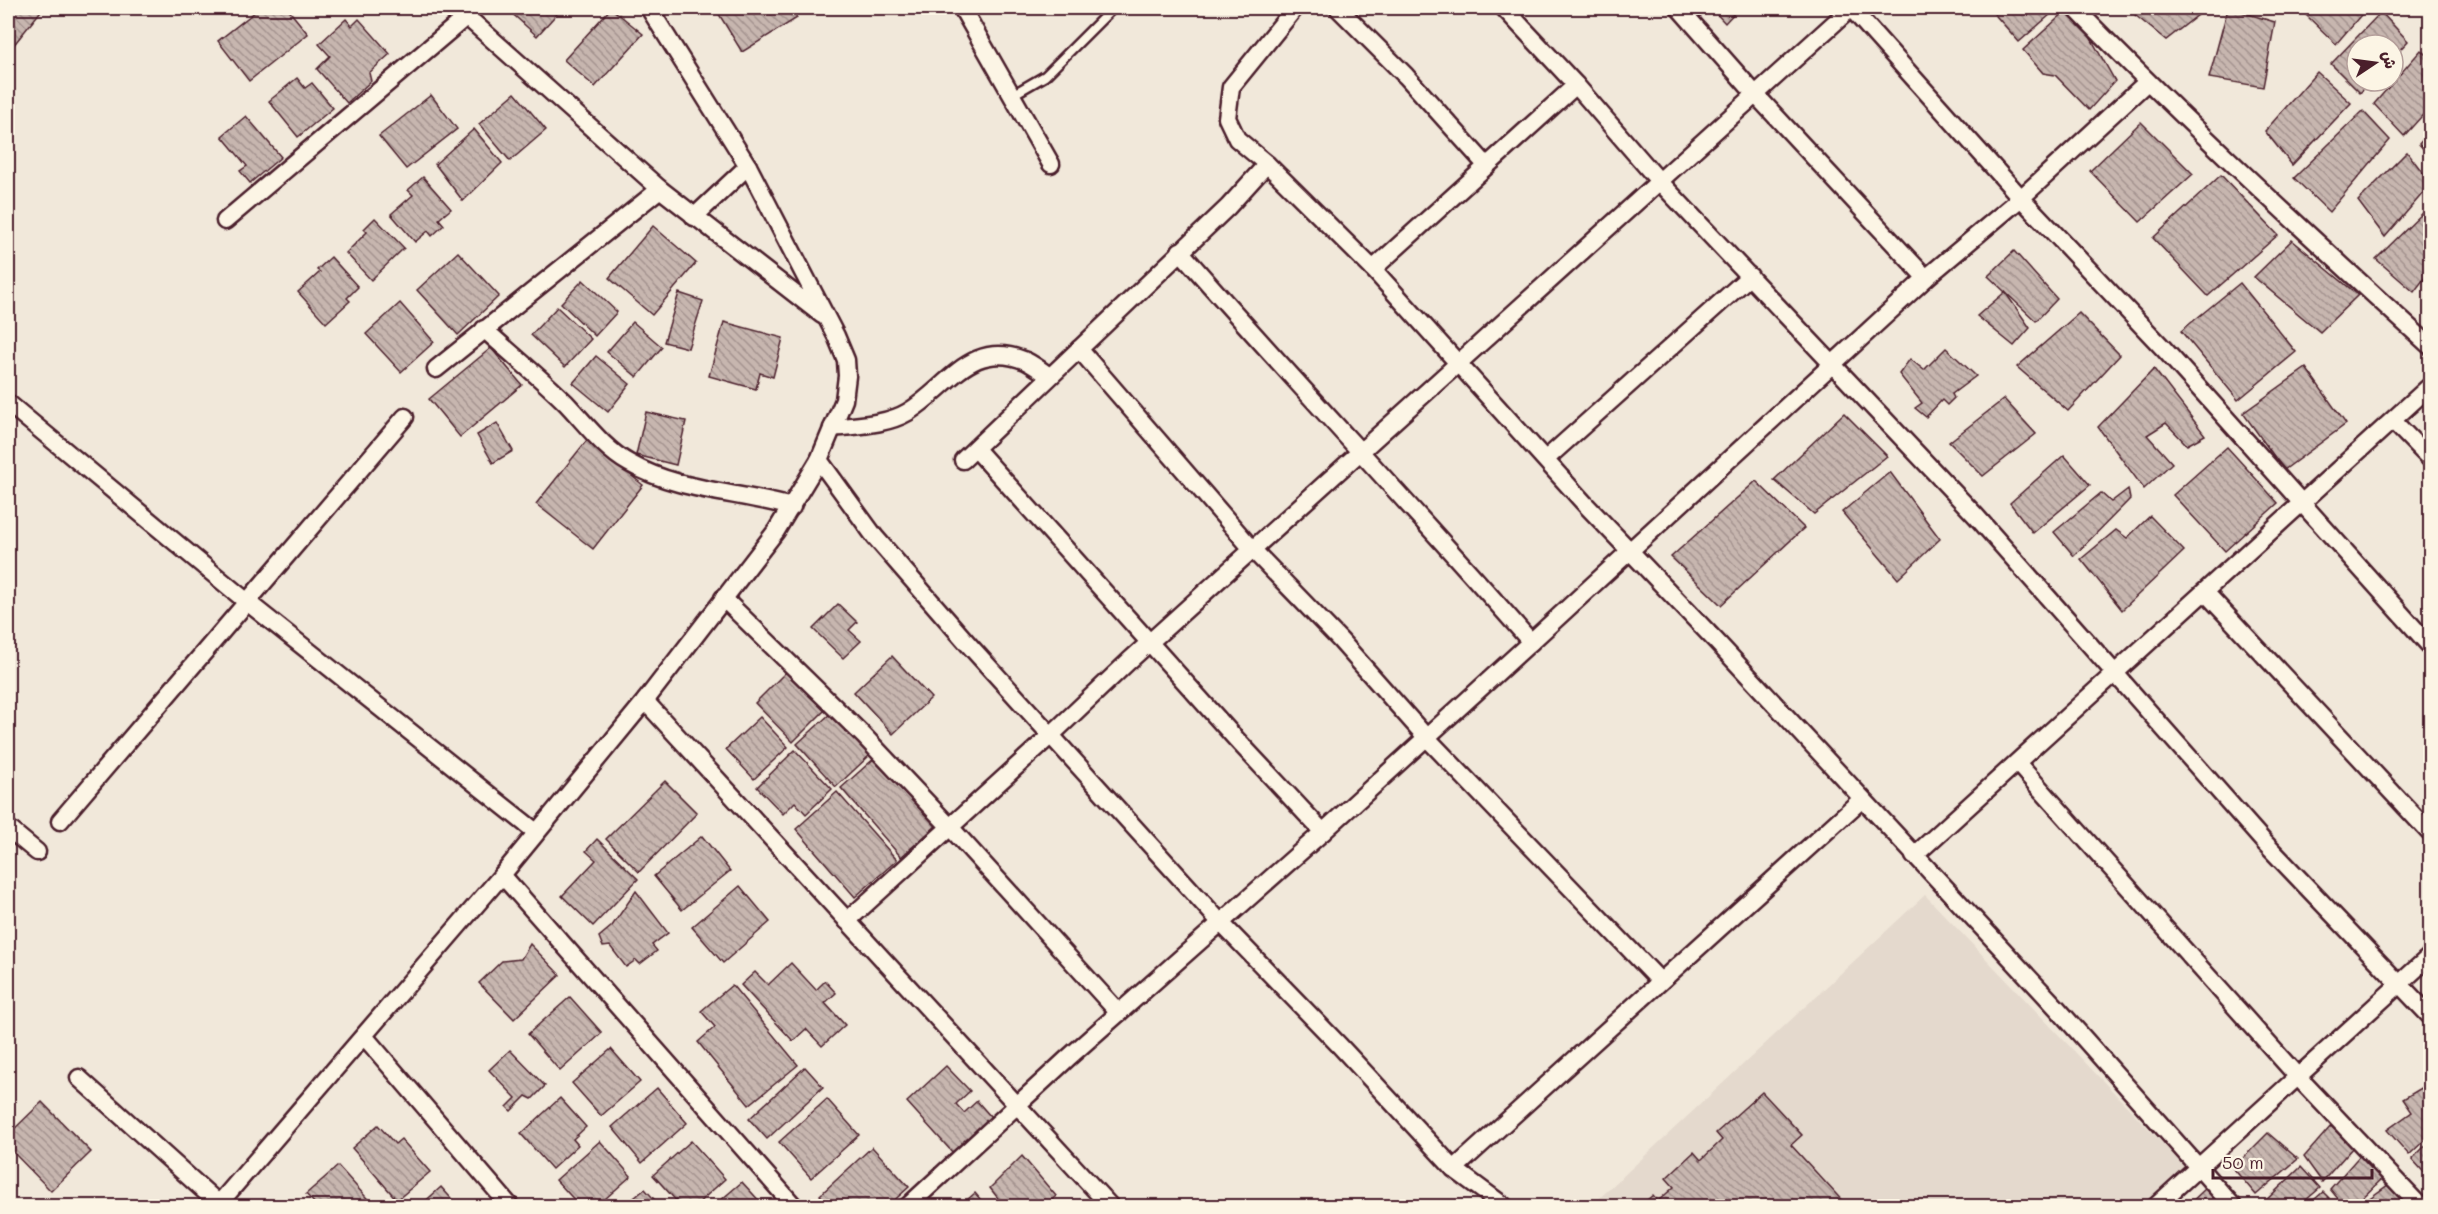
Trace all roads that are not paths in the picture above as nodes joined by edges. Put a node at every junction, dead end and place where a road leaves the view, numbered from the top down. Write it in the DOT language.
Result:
graph roads {
  1 [pos="649,8"];
  2 [pos="962,8"];
  3 [pos="1113,8"];
  4 [pos="1295,8"];
  5 [pos="1338,8"];
  6 [pos="1503,8"];
  7 [pos="1679,8"];
  8 [pos="1851,8"];
  9 [pos="2075,8"];
  10 [pos="462,12"];
  11 [pos="2147,81"];
  12 [pos="1576,85"];
  13 [pos="1755,94"];
  14 [pos="1012,95"];
  15 [pos="1051,164"];
  16 [pos="1267,164"];
  17 [pos="1486,165"];
  18 [pos="748,166"];
  19 [pos="1659,181"];
  20 [pos="660,189"];
  21 [pos="2021,198"];
  22 [pos="694,217"];
  23 [pos="225,221"];
  24 [pos="1180,251"];
  25 [pos="1373,269"];
  26 [pos="1750,276"];
  27 [pos="1926,278"];
  28 [pos="825,317"];
  29 [pos="484,330"];
  30 [pos="2430,346"];
  31 [pos="1079,349"];
  32 [pos="1458,363"];
  33 [pos="1834,364"];
  34 [pos="436,369"];
  35 [pos="1049,376"];
  36 [pos="2430,386"];
  37 [pos="8,403"];
  38 [pos="405,417"];
  39 [pos="2393,421"];
  40 [pos="832,428"];
  41 [pos="1361,452"];
  42 [pos="1546,459"];
  43 [pos="2430,459"];
  44 [pos="819,460"];
  45 [pos="2302,505"];
  46 [pos="792,507"];
  47 [pos="1253,550"];
  48 [pos="1629,551"];
  49 [pos="2205,592"];
  50 [pos="723,598"];
  51 [pos="246,601"];
  52 [pos="1151,642"];
  53 [pos="1531,642"];
  54 [pos="2430,646"];
  55 [pos="2116,672"];
  56 [pos="645,701"];
  57 [pos="1051,735"];
  58 [pos="1426,737"];
  59 [pos="2018,764"];
  60 [pos="1862,799"];
  61 [pos="60,821"];
  62 [pos="950,827"];
  63 [pos="8,828"];
  64 [pos="536,832"];
  65 [pos="1323,832"];
  66 [pos="2430,833"];
  67 [pos="37,852"];
  68 [pos="1914,856"];
  69 [pos="502,875"];
  70 [pos="847,921"];
  71 [pos="1221,923"];
  72 [pos="2430,956"];
  73 [pos="1660,981"];
  74 [pos="2400,983"];
  75 [pos="1119,1013"];
  76 [pos="2430,1016"];
  77 [pos="364,1036"];
  78 [pos="2298,1077"];
  79 [pos="79,1078"];
  80 [pos="1017,1105"];
  81 [pos="1454,1169"];
  82 [pos="2198,1169"];
  83 [pos="218,1205"];
  84 [pos="510,1206"];
  85 [pos="794,1206"];
  86 [pos="908,1206"];
  87 [pos="1110,1206"];
  88 [pos="1504,1206"];
  89 [pos="2156,1206"];
  90 [pos="2233,1206"];
  91 [pos="2420,1206"];
  1 -- 18 [label="street"];
  2 -- 14 [label="street"];
  3 -- 14 [label="lane"];
  4 -- 16 [label="street"];
  5 -- 17 [label="street"];
  6 -- 12 [label="street"];
  7 -- 13 [label="street"];
  8 -- 13 [label="street"];
  8 -- 21 [label="street"];
  9 -- 11 [label="street"];
  10 -- 20 [label="street"];
  10 -- 23 [label="street"];
  11 -- 21 [label="street"];
  11 -- 30 [label="street"];
  12 -- 17 [label="street"];
  12 -- 19 [label="street"];
  13 -- 19 [label="street"];
  13 -- 27 [label="street"];
  14 -- 15 [label="street"];
  16 -- 24 [label="street"];
  16 -- 25 [label="street"];
  17 -- 25 [label="street"];
  18 -- 22 [label="street"];
  18 -- 28 [label="street"];
  19 -- 26 [label="street"];
  19 -- 32 [label="street"];
  20 -- 22 [label="street"];
  20 -- 29 [label="street"];
  21 -- 27 [label="street"];
  21 -- 45 [label="street"];
  22 -- 28 [label="street"];
  24 -- 31 [label="street"];
  24 -- 41 [label="street"];
  25 -- 32 [label="street"];
  26 -- 33 [label="street"];
  26 -- 42 [label="street"];
  27 -- 33 [label="street"];
  28 -- 40 [label="street"];
  29 -- 34 [label="street"];
  29 -- 46 [label="street"];
  31 -- 35 [label="street"];
  31 -- 47 [label="street"];
  32 -- 41 [label="street"];
  32 -- 42 [label="street"];
  33 -- 48 [label="street"];
  33 -- 55 [label="street"];
  35 -- 40 [label="street"];
  35 -- 52 [label="street"];
  36 -- 39 [label="street"];
  37 -- 51 [label="street"];
  38 -- 51 [label="street"];
  39 -- 43 [label="street"];
  39 -- 45 [label="street"];
  40 -- 44 [label="street"];
  41 -- 47 [label="street"];
  41 -- 53 [label="street"];
  42 -- 48 [label="street"];
  44 -- 46 [label="street"];
  44 -- 57 [label="street"];
  45 -- 49 [label="street"];
  45 -- 54 [label="street"];
  46 -- 50 [label="street"];
  47 -- 52 [label="street"];
  47 -- 58 [label="street"];
  48 -- 53 [label="street"];
  48 -- 60 [label="street"];
  49 -- 55 [label="street"];
  49 -- 66 [label="street"];
  50 -- 56 [label="street"];
  50 -- 62 [label="street"];
  51 -- 61 [label="street"];
  51 -- 64 [label="street"];
  52 -- 57 [label="street"];
  52 -- 65 [label="street"];
  53 -- 58 [label="street"];
  55 -- 59 [label="street"];
  55 -- 74 [label="street"];
  56 -- 64 [label="street"];
  56 -- 70 [label="street"];
  57 -- 62 [label="street"];
  57 -- 71 [label="street"];
  58 -- 65 [label="street"];
  58 -- 73 [label="street"];
  59 -- 68 [label="street"];
  59 -- 78 [label="street"];
  60 -- 68 [label="street"];
  60 -- 73 [label="street"];
  62 -- 70 [label="street"];
  62 -- 75 [label="street"];
  63 -- 67 [label="street"];
  64 -- 69 [label="street"];
  65 -- 71 [label="street"];
  68 -- 82 [label="street"];
  69 -- 77 [label="street"];
  69 -- 85 [label="street"];
  70 -- 80 [label="street"];
  71 -- 75 [label="street"];
  71 -- 81 [label="street"];
  72 -- 74 [label="street"];
  73 -- 81 [label="street"];
  74 -- 76 [label="street"];
  74 -- 78 [label="street"];
  75 -- 80 [label="street"];
  77 -- 83 [label="street"];
  77 -- 84 [label="street"];
  78 -- 82 [label="street"];
  78 -- 91 [label="street"];
  79 -- 83 [label="street"];
  80 -- 86 [label="street"];
  80 -- 87 [label="street"];
  81 -- 88 [label="street"];
  82 -- 89 [label="street"];
  82 -- 90 [label="street"];
}
